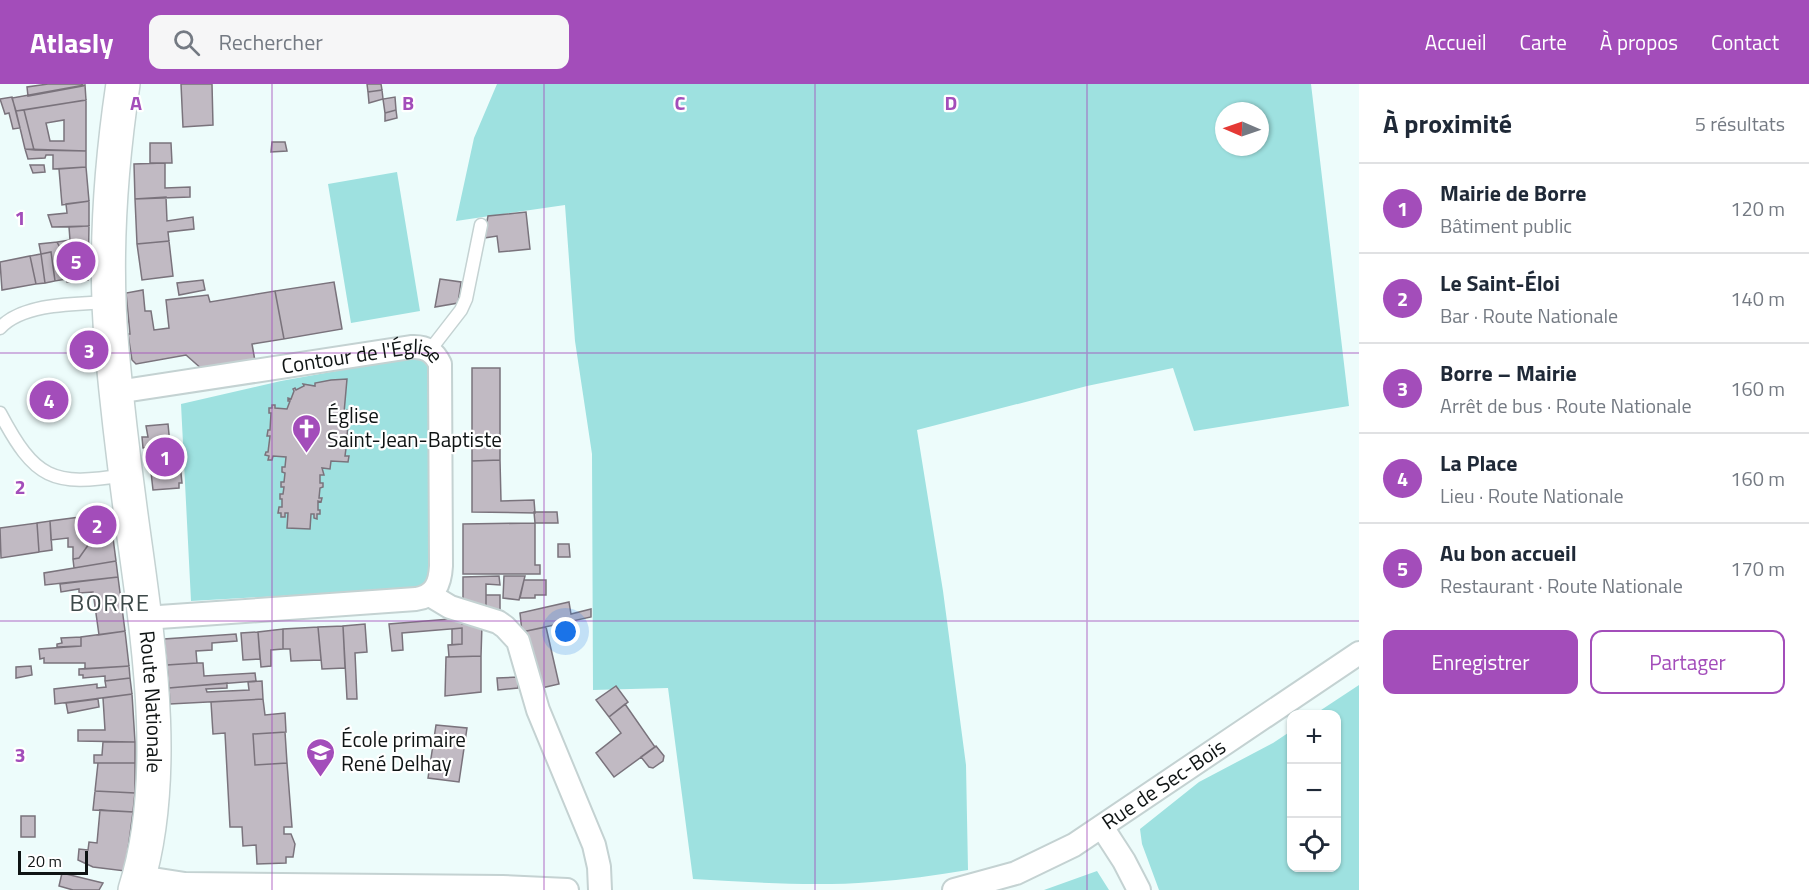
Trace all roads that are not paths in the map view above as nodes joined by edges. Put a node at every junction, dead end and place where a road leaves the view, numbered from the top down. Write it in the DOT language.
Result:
graph roads {
  1 [pos="123,84"];
  2 [pos="481,225"];
  3 [pos="109,302"];
  4 [pos="0,328"];
  5 [pos="430,350"];
  6 [pos="117,392"];
  7 [pos="2,416"];
  8 [pos="126,475"];
  9 [pos="430,595"];
  10 [pos="145,618"];
  11 [pos="1359,652"];
  12 [pos="1102,827"];
  13 [pos="138,883"];
  14 [pos="567,890"];
  15 [pos="600,890"];
  16 [pos="954,890"];
  17 [pos="1139,890"];
  1 -- 3 [label="street, Route Nationale"];
  2 -- 5 [label="lane"];
  3 -- 4 [label="lane"];
  3 -- 6 [label="street, Route Nationale"];
  5 -- 6 [label="street, Contour de l'Église"];
  5 -- 9 [label="street, Contour de l'Église"];
  6 -- 8 [label="street, Route Nationale"];
  7 -- 8 [label="lane"];
  8 -- 10 [label="street, Route Nationale"];
  9 -- 10 [label="street"];
  9 -- 15 [label="street"];
  10 -- 13 [label="street, Route Nationale"];
  11 -- 12 [label="street, Rue de Sec-Bois"];
  12 -- 16 [label="street, Rue de Sec-Bois"];
  12 -- 17 [label="street"];
  13 -- 14 [label="street"];
}
